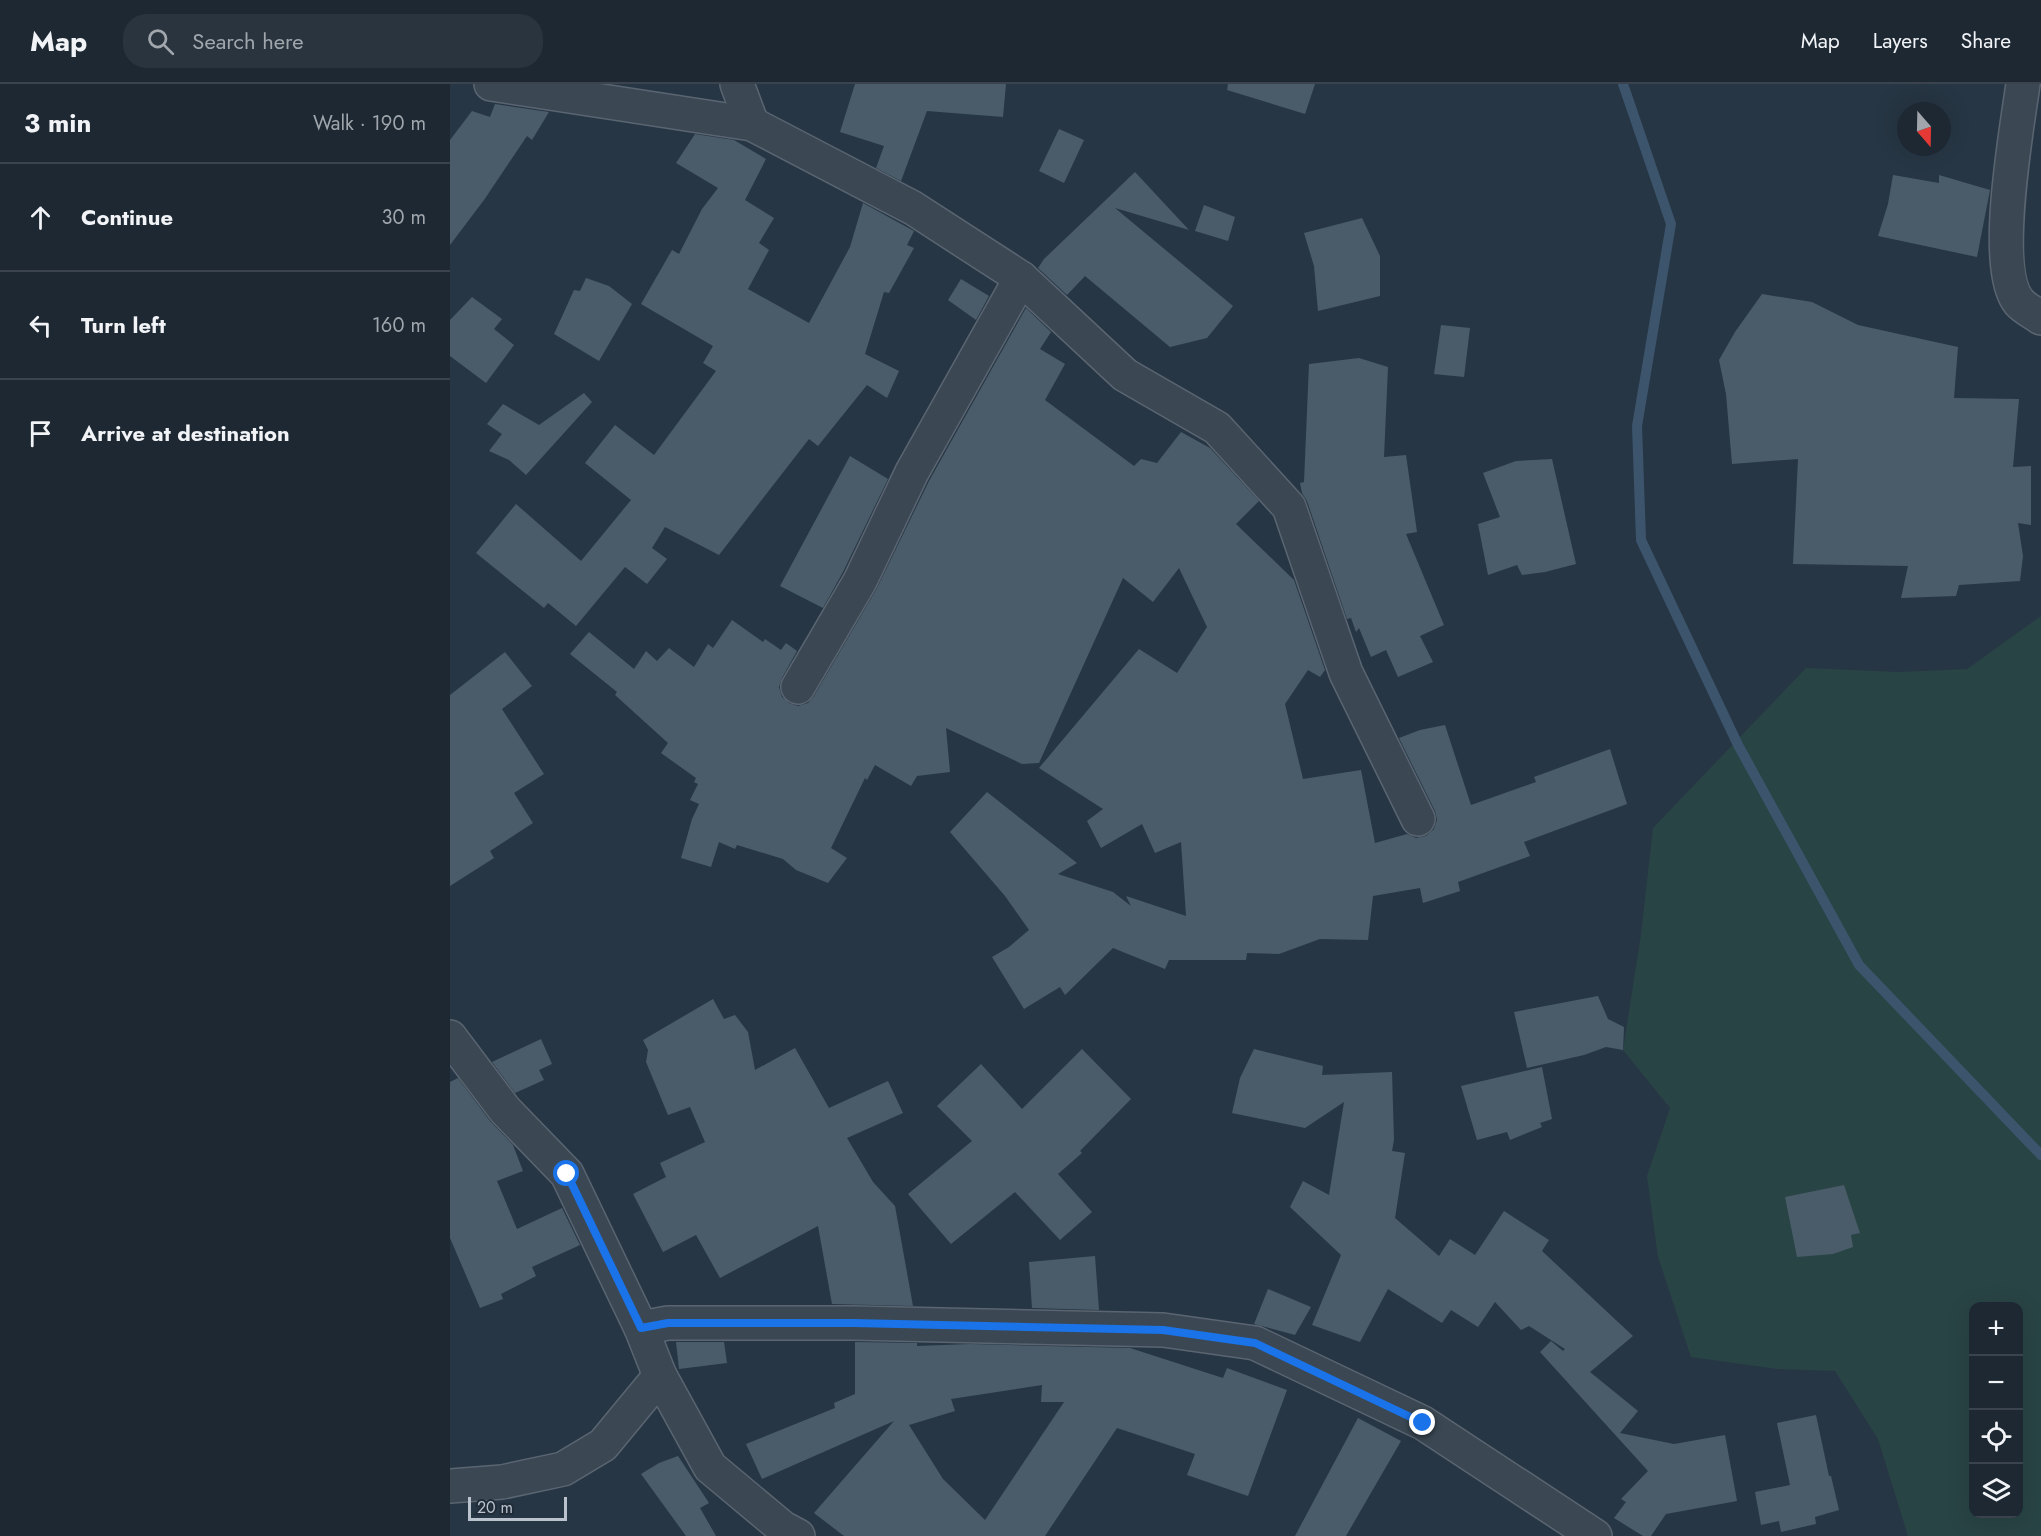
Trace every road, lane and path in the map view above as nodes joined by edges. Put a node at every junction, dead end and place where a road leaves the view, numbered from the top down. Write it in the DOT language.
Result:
graph roads {
  1 [pos="491,84"];
  2 [pos="737,84"];
  3 [pos="2023,84"];
  4 [pos="752,124"];
  5 [pos="1020,278"];
  6 [pos="2041,318"];
  7 [pos="798,687"];
  8 [pos="1418,819"];
  9 [pos="450,1037"];
  10 [pos="641,1328"];
  11 [pos="660,1376"];
  12 [pos="450,1486"];
  13 [pos="798,1536"];
  14 [pos="1595,1536"];
  1 -- 4 [label="street"];
  2 -- 4 [label="street"];
  3 -- 6 [label="street"];
  4 -- 5 [label="street"];
  5 -- 7 [label="street"];
  5 -- 8 [label="street"];
  9 -- 10 [label="street"];
  10 -- 11 [label="street"];
  10 -- 14 [label="street"];
  11 -- 12 [label="street"];
  11 -- 13 [label="street"];
}
